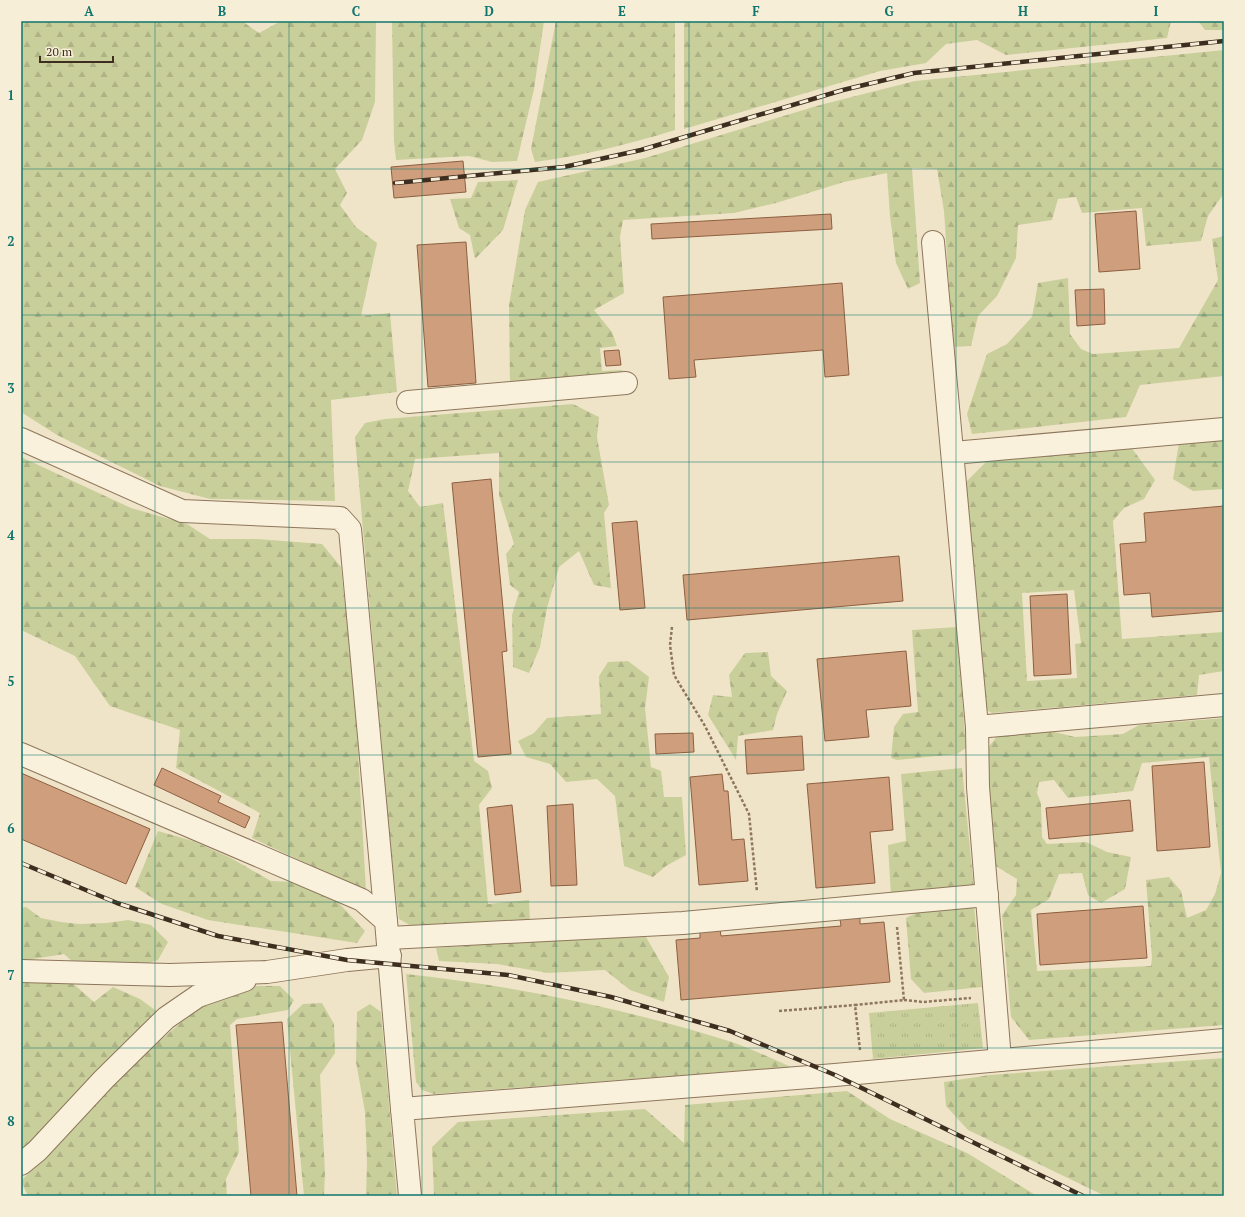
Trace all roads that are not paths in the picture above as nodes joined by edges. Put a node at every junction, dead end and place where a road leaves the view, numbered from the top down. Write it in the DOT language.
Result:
graph roads {
  1 [pos="933,242"];
  2 [pos="626,383"];
  3 [pos="408,402"];
  4 [pos="1224,429"];
  5 [pos="21,439"];
  6 [pos="953,453"];
  7 [pos="1224,705"];
  8 [pos="977,727"];
  9 [pos="21,754"];
  10 [pos="987,895"];
  11 [pos="388,938"];
  12 [pos="21,971"];
  13 [pos="267,972"];
  14 [pos="1224,1040"];
  15 [pos="1000,1060"];
  16 [pos="402,1110"];
  17 [pos="21,1164"];
  18 [pos="410,1196"];
  1 -- 6 [label="lane"];
  2 -- 3 [label="lane"];
  4 -- 6 [label="lane"];
  5 -- 11 [label="lane"];
  6 -- 8 [label="lane"];
  7 -- 8 [label="lane"];
  8 -- 10 [label="lane"];
  9 -- 11 [label="lane"];
  10 -- 11 [label="lane"];
  10 -- 15 [label="lane"];
  11 -- 13 [label="lane"];
  11 -- 16 [label="lane"];
  12 -- 13 [label="lane"];
  13 -- 17 [label="lane"];
  14 -- 15 [label="lane"];
  15 -- 16 [label="lane"];
  16 -- 18 [label="lane"];
}
